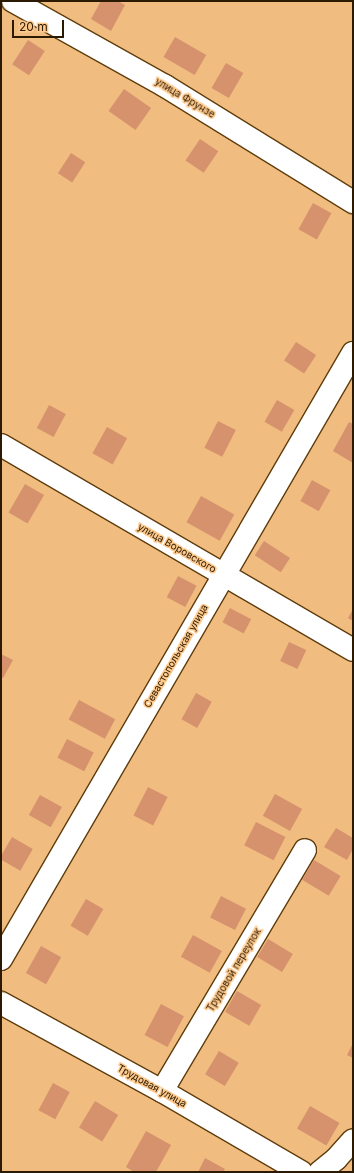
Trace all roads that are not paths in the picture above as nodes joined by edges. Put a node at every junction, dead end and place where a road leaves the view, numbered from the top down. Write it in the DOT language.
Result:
graph roads {
  1 [pos="13,1"];
  2 [pos="353,202"];
  3 [pos="353,353"];
  4 [pos="1,446"];
  5 [pos="222,575"];
  6 [pos="353,650"];
  7 [pos="305,850"];
  8 [pos="1,959"];
  9 [pos="1,1003"];
  10 [pos="162,1091"];
  11 [pos="353,1140"];
  12 [pos="301,1172"];
  13 [pos="320,1172"];
  1 -- 2 [label="street, улица Фрунзе"];
  3 -- 5 [label="street, Севастопольская улица"];
  4 -- 5 [label="street, улица Воровского"];
  5 -- 6 [label="street, улица Воровского"];
  5 -- 8 [label="street, Севастопольская улица"];
  7 -- 10 [label="street, Трудовой переулок"];
  9 -- 10 [label="street, Трудовая улица"];
  10 -- 12 [label="street, Трудовая улица"];
  11 -- 13 [label="street"];
}
